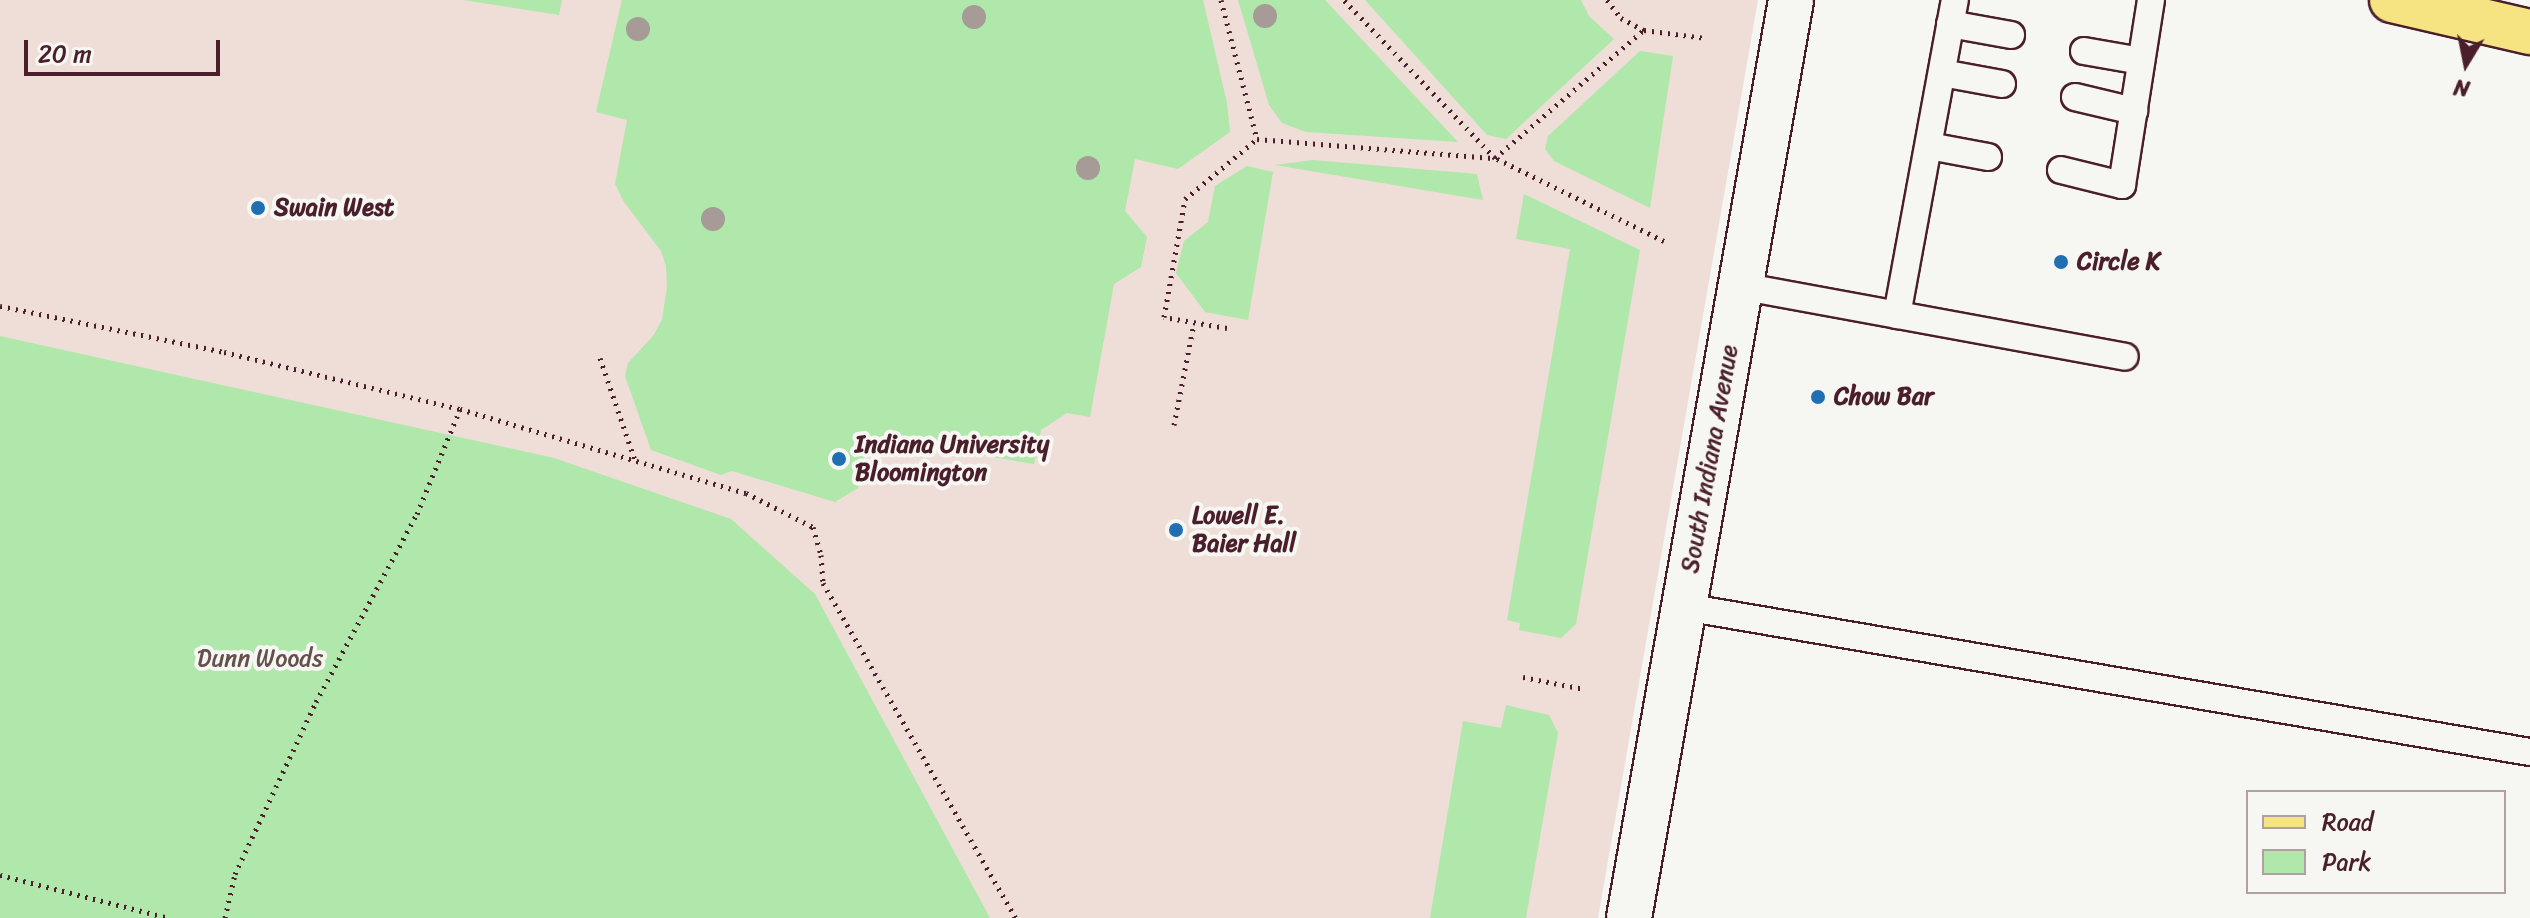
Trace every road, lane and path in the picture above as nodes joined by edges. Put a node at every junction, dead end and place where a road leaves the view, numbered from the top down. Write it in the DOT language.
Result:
graph roads {
  1 [pos="1221,0"];
  2 [pos="1344,0"];
  3 [pos="1607,0"];
  4 [pos="1791,0"];
  5 [pos="2151,0"];
  6 [pos="2392,0"];
  7 [pos="1953,12"];
  8 [pos="1644,30"];
  9 [pos="2530,32"];
  10 [pos="2011,35"];
  11 [pos="1706,38"];
  12 [pos="2084,51"];
  13 [pos="2141,61"];
  14 [pos="1942,73"];
  15 [pos="2002,84"];
  16 [pos="2075,97"];
  17 [pos="2134,111"];
  18 [pos="1257,139"];
  19 [pos="1929,146"];
  20 [pos="1988,157"];
  21 [pos="1495,158"];
  22 [pos="2061,170"];
  23 [pos="1664,241"];
  24 [pos="1740,286"];
  25 [pos="0,306"];
  26 [pos="1897,315"];
  27 [pos="1194,323"];
  28 [pos="1227,328"];
  29 [pos="2125,357"];
  30 [pos="600,358"];
  31 [pos="460,409"];
  32 [pos="1174,425"];
  33 [pos="636,463"];
  34 [pos="1685,607"];
  35 [pos="1523,677"];
  36 [pos="1584,689"];
  37 [pos="2530,752"];
  38 [pos="0,875"];
  39 [pos="169,918"];
  40 [pos="225,918"];
  41 [pos="1016,918"];
  42 [pos="1629,918"];
  1 -- 18 [label="path"];
  2 -- 21 [label="path"];
  3 -- 8 [label="path"];
  4 -- 24 [label="street, South Indiana Avenue"];
  5 -- 13 [label="lane"];
  6 -- 9 [label="main road"];
  7 -- 10 [label="lane"];
  7 -- 14 [label="lane"];
  8 -- 11 [label="path"];
  8 -- 21 [label="path"];
  12 -- 13 [label="lane"];
  13 -- 17 [label="lane"];
  14 -- 15 [label="lane"];
  14 -- 19 [label="lane"];
  16 -- 17 [label="lane"];
  17 -- 22 [label="lane"];
  18 -- 21 [label="path"];
  18 -- 27 [label="path"];
  19 -- 20 [label="lane"];
  19 -- 26 [label="lane"];
  21 -- 23 [label="path"];
  24 -- 26 [label="lane"];
  24 -- 34 [label="street, South Indiana Avenue"];
  25 -- 31 [label="path"];
  26 -- 29 [label="lane"];
  27 -- 28 [label="path"];
  27 -- 32 [label="path"];
  30 -- 33 [label="path"];
  31 -- 33 [label="path"];
  31 -- 40 [label="path"];
  33 -- 41 [label="path"];
  34 -- 37 [label="lane"];
  34 -- 42 [label="street, South Indiana Avenue"];
  35 -- 36 [label="path"];
  38 -- 39 [label="path"];
}
